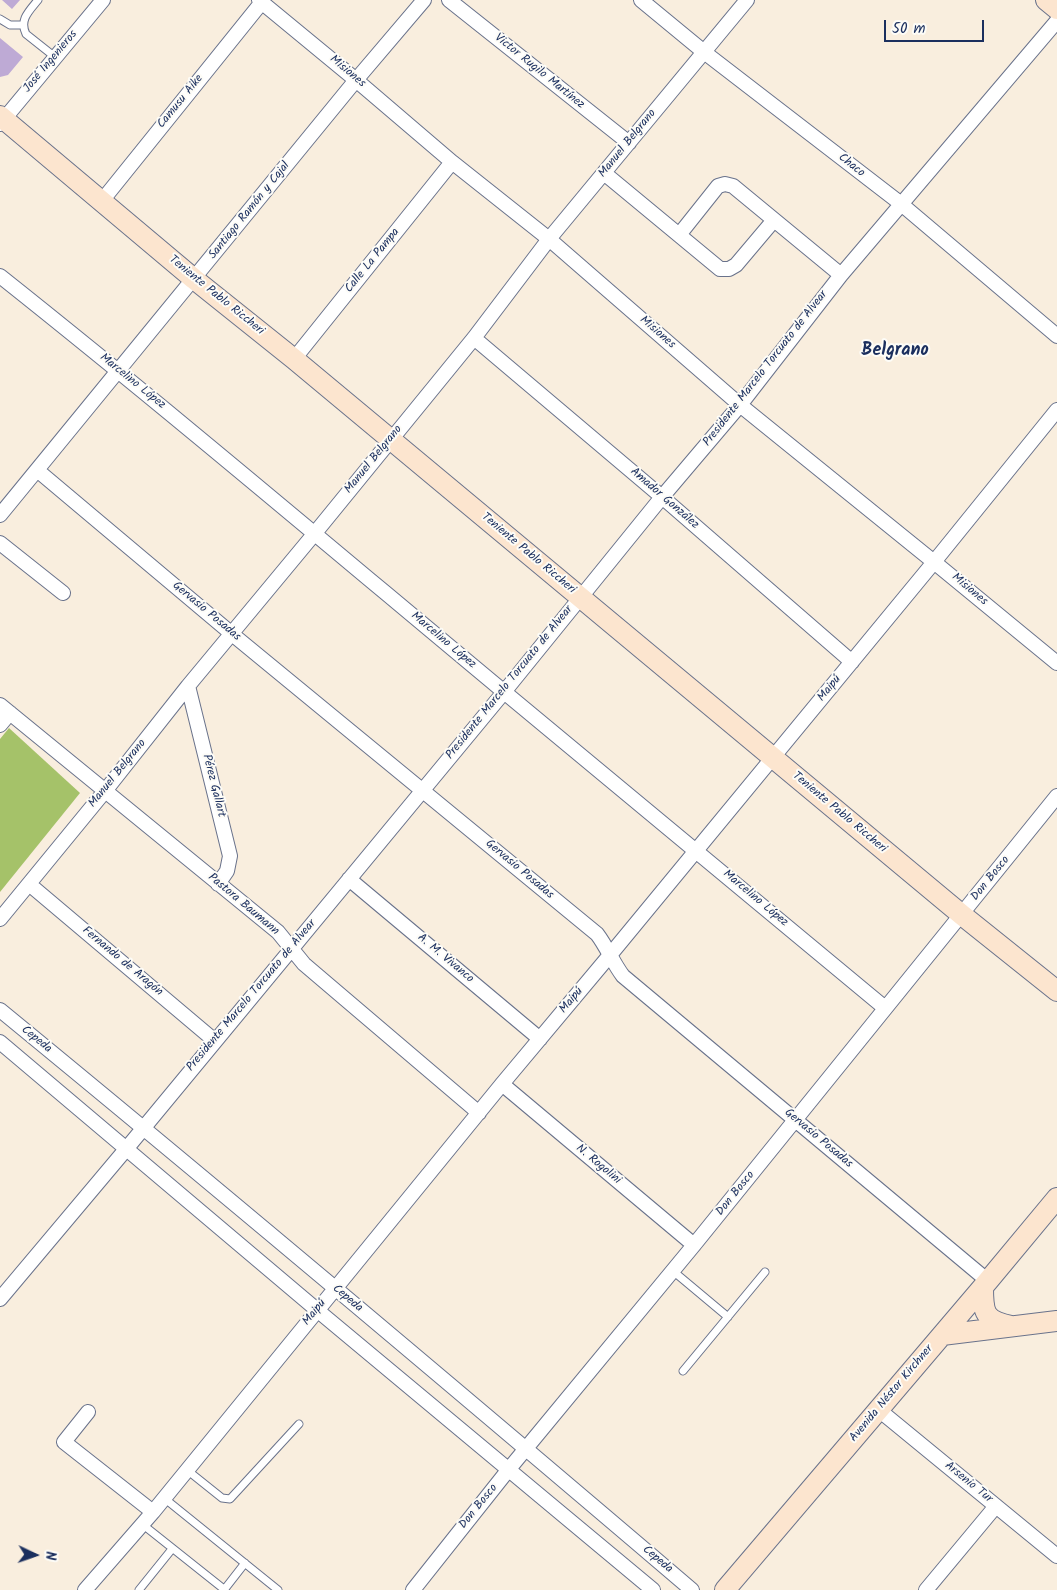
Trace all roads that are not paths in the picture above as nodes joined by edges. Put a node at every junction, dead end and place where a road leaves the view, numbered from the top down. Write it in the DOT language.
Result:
graph roads {
  1 [pos="38,0"];
  2 [pos="103,0"];
  3 [pos="424,0"];
  4 [pos="449,0"];
  5 [pos="642,0"];
  6 [pos="747,0"];
  7 [pos="1046,0"];
  8 [pos="260,1"];
  9 [pos="1057,9"];
  10 [pos="0,19"];
  11 [pos="1057,21"];
  12 [pos="23,26"];
  13 [pos="704,52"];
  14 [pos="55,57"];
  15 [pos="356,80"];
  16 [pos="1,120"];
  17 [pos="628,143"];
  18 [pos="452,162"];
  19 [pos="604,173"];
  20 [pos="101,202"];
  21 [pos="900,204"];
  22 [pos="774,220"];
  23 [pos="679,235"];
  24 [pos="549,239"];
  25 [pos="840,275"];
  26 [pos="0,276"];
  27 [pos="194,279"];
  28 [pos="1057,336"];
  29 [pos="474,338"];
  30 [pos="294,359"];
  31 [pos="118,370"];
  32 [pos="740,405"];
  33 [pos="1057,410"];
  34 [pos="390,439"];
  35 [pos="37,470"];
  36 [pos="662,497"];
  37 [pos="0,515"];
  38 [pos="315,533"];
  39 [pos="0,543"];
  40 [pos="934,562"];
  41 [pos="63,593"];
  42 [pos="581,597"];
  43 [pos="232,634"];
  44 [pos="852,662"];
  45 [pos="1057,663"];
  46 [pos="188,686"];
  47 [pos="504,692"];
  48 [pos="5,709"];
  49 [pos="0,725"];
  50 [pos="773,758"];
  51 [pos="422,790"];
  52 [pos="105,792"];
  53 [pos="1057,796"];
  54 [pos="697,850"];
  55 [pos="349,879"];
  56 [pos="29,884"];
  57 [pos="218,884"];
  58 [pos="962,915"];
  59 [pos="0,919"];
  60 [pos="292,948"];
  61 [pos="610,955"];
  62 [pos="1057,991"];
  63 [pos="884,1008"];
  64 [pos="0,1010"];
  65 [pos="540,1039"];
  66 [pos="215,1041"];
  67 [pos="0,1042"];
  68 [pos="502,1084"];
  69 [pos="479,1113"];
  70 [pos="795,1120"];
  71 [pos="143,1127"];
  72 [pos="127,1148"];
  73 [pos="1057,1198"];
  74 [pos="694,1245"];
  75 [pos="673,1271"];
  76 [pos="766,1272"];
  77 [pos="986,1284"];
  78 [pos="335,1288"];
  79 [pos="0,1299"];
  80 [pos="317,1310"];
  81 [pos="728,1317"];
  82 [pos="1057,1321"];
  83 [pos="1013,1327"];
  84 [pos="942,1335"];
  85 [pos="683,1371"];
  86 [pos="879,1410"];
  87 [pos="88,1412"];
  88 [pos="298,1424"];
  89 [pos="526,1449"];
  90 [pos="509,1469"];
  91 [pos="187,1470"];
  92 [pos="164,1498"];
  93 [pos="996,1506"];
  94 [pos="152,1512"];
  95 [pos="142,1524"];
  96 [pos="172,1549"];
  97 [pos="1057,1556"];
  98 [pos="245,1563"];
  99 [pos="420,1588"];
  100 [pos="85,1590"];
  101 [pos="139,1590"];
  102 [pos="225,1590"];
  103 [pos="278,1590"];
  104 [pos="653,1590"];
  105 [pos="692,1590"];
  106 [pos="725,1590"];
  107 [pos="926,1590"];
  1 -- 12 [label="lane"];
  2 -- 14 [label="street, José Ingenieros"];
  3 -- 15 [label="street, Santiago Ramón y Cajal"];
  4 -- 17 [label="street, Victor Rugilo Martínez"];
  5 -- 13 [label="street, Chaco"];
  6 -- 13 [label="street, Manuel Belgrano"];
  7 -- 9 [label="street"];
  8 -- 15 [label="street, Misiones"];
  8 -- 20 [label="street, Camusu Aike"];
  10 -- 12 [label="lane"];
  11 -- 21 [label="street, Presidente Marcelo Torcuato de Alvear"];
  12 -- 14 [label="lane"];
  13 -- 17 [label="street, Manuel Belgrano"];
  13 -- 21 [label="street, Chaco"];
  14 -- 16 [label="street, José Ingenieros"];
  15 -- 18 [label="street, Misiones"];
  15 -- 27 [label="street, Santiago Ramón y Cajal"];
  16 -- 20 [label="street, Teniente Pablo Riccheri"];
  17 -- 19 [label="street, Manuel Belgrano"];
  18 -- 24 [label="street, Misiones"];
  18 -- 30 [label="street, Calle La Pampa"];
  19 -- 23 [label="street"];
  19 -- 24 [label="street, Manuel Belgrano"];
  20 -- 27 [label="street, Teniente Pablo Riccheri"];
  21 -- 25 [label="street, Presidente Marcelo Torcuato de Alvear"];
  21 -- 28 [label="street, Chaco"];
  22 -- 23 [label="street"];
  22 -- 23 [label="street"];
  22 -- 25 [label="street"];
  24 -- 29 [label="street, Manuel Belgrano"];
  24 -- 32 [label="street, Misiones"];
  25 -- 32 [label="street, Presidente Marcelo Torcuato de Alvear"];
  26 -- 31 [label="street, Marcelino López"];
  27 -- 30 [label="street, Teniente Pablo Riccheri"];
  27 -- 31 [label="street, Santiago Ramón y Cajal"];
  29 -- 34 [label="street, Manuel Belgrano"];
  29 -- 36 [label="street, Amador González"];
  30 -- 34 [label="street, Teniente Pablo Riccheri"];
  31 -- 35 [label="street, Santiago Ramón y Cajal"];
  31 -- 38 [label="street, Marcelino López"];
  32 -- 36 [label="street, Presidente Marcelo Torcuato de Alvear"];
  32 -- 40 [label="street, Misiones"];
  33 -- 40 [label="street, Maipú"];
  34 -- 38 [label="street, Manuel Belgrano"];
  34 -- 42 [label="street, Teniente Pablo Riccheri"];
  35 -- 37 [label="street, Santiago Ramón y Cajal"];
  35 -- 43 [label="street, Gervasio Posadas"];
  36 -- 42 [label="street, Presidente Marcelo Torcuato de Alvear"];
  36 -- 44 [label="street, Amador González"];
  38 -- 43 [label="street, Manuel Belgrano"];
  38 -- 47 [label="street, Marcelino López"];
  39 -- 41 [label="street"];
  40 -- 44 [label="street, Maipú"];
  40 -- 45 [label="street, Misiones"];
  42 -- 47 [label="street, Presidente Marcelo Torcuato de Alvear"];
  42 -- 50 [label="street, Teniente Pablo Riccheri"];
  43 -- 46 [label="street, Manuel Belgrano"];
  43 -- 51 [label="street, Gervasio Posadas"];
  44 -- 50 [label="street, Maipú"];
  46 -- 52 [label="street, Manuel Belgrano"];
  46 -- 57 [label="street, Pérez Gallart"];
  47 -- 51 [label="street, Presidente Marcelo Torcuato de Alvear"];
  47 -- 54 [label="street, Marcelino López"];
  48 -- 49 [label="street"];
  48 -- 52 [label="street, Pastora Baumann"];
  50 -- 54 [label="street, Maipú"];
  50 -- 58 [label="street, Teniente Pablo Riccheri"];
  51 -- 55 [label="street, Presidente Marcelo Torcuato de Alvear"];
  51 -- 61 [label="street, Gervasio Posadas"];
  52 -- 56 [label="street, Manuel Belgrano"];
  52 -- 57 [label="street, Pastora Baumann"];
  53 -- 58 [label="street, Don Bosco"];
  54 -- 61 [label="street, Maipú"];
  54 -- 63 [label="street, Marcelino López"];
  55 -- 60 [label="street, Presidente Marcelo Torcuato de Alvear"];
  55 -- 65 [label="street, A. M. Vivanco"];
  56 -- 59 [label="street, Manuel Belgrano"];
  56 -- 66 [label="street, Fernando de Aragón"];
  57 -- 60 [label="street, Pastora Baumann"];
  58 -- 62 [label="street, Teniente Pablo Riccheri"];
  58 -- 63 [label="street, Don Bosco"];
  60 -- 66 [label="street, Presidente Marcelo Torcuato de Alvear"];
  60 -- 69 [label="street, Pastora Baumann"];
  61 -- 65 [label="street, Maipú"];
  61 -- 70 [label="street, Gervasio Posadas"];
  63 -- 70 [label="street, Don Bosco"];
  64 -- 71 [label="street, Cepeda"];
  65 -- 68 [label="street, Maipú"];
  66 -- 71 [label="street, Presidente Marcelo Torcuato de Alvear"];
  67 -- 72 [label="street, Cepeda"];
  68 -- 69 [label="street, Maipú"];
  68 -- 74 [label="street, N. Rogolini"];
  69 -- 78 [label="street, Maipú"];
  70 -- 74 [label="street, Don Bosco"];
  70 -- 77 [label="street, Gervasio Posadas"];
  71 -- 72 [label="street, Presidente Marcelo Torcuato de Alvear"];
  71 -- 78 [label="street, Cepeda"];
  72 -- 79 [label="street, Presidente Marcelo Torcuato de Alvear"];
  72 -- 80 [label="street, Cepeda"];
  73 -- 77 [label="street, Avenida Néstor Kirchner"];
  74 -- 75 [label="street, Don Bosco"];
  75 -- 81 [label="lane"];
  75 -- 89 [label="street, Don Bosco"];
  76 -- 81 [label="lane"];
  77 -- 83 [label="street"];
  77 -- 84 [label="street, Avenida Néstor Kirchner"];
  78 -- 80 [label="street, Maipú"];
  78 -- 89 [label="street, Cepeda"];
  80 -- 90 [label="street, Cepeda"];
  80 -- 91 [label="street, Maipú"];
  81 -- 85 [label="lane"];
  82 -- 83 [label="street"];
  83 -- 84 [label="street"];
  84 -- 86 [label="street, Avenida Néstor Kirchner"];
  86 -- 93 [label="street, Arsenio Tur"];
  86 -- 106 [label="street, Avenida Néstor Kirchner"];
  87 -- 94 [label="street"];
  88 -- 91 [label="lane"];
  89 -- 90 [label="street, Don Bosco"];
  89 -- 105 [label="street, Cepeda"];
  90 -- 99 [label="street, Don Bosco"];
  90 -- 104 [label="street, Cepeda"];
  91 -- 92 [label="street, Maipú"];
  92 -- 94 [label="street, Maipú"];
  92 -- 98 [label="lane"];
  93 -- 97 [label="street, Arsenio Tur"];
  93 -- 107 [label="street"];
  94 -- 95 [label="street, Maipú"];
  95 -- 96 [label="lane"];
  95 -- 100 [label="street, Maipú"];
  96 -- 101 [label="lane"];
  96 -- 102 [label="lane"];
  98 -- 102 [label="lane"];
  98 -- 103 [label="lane"];
}
